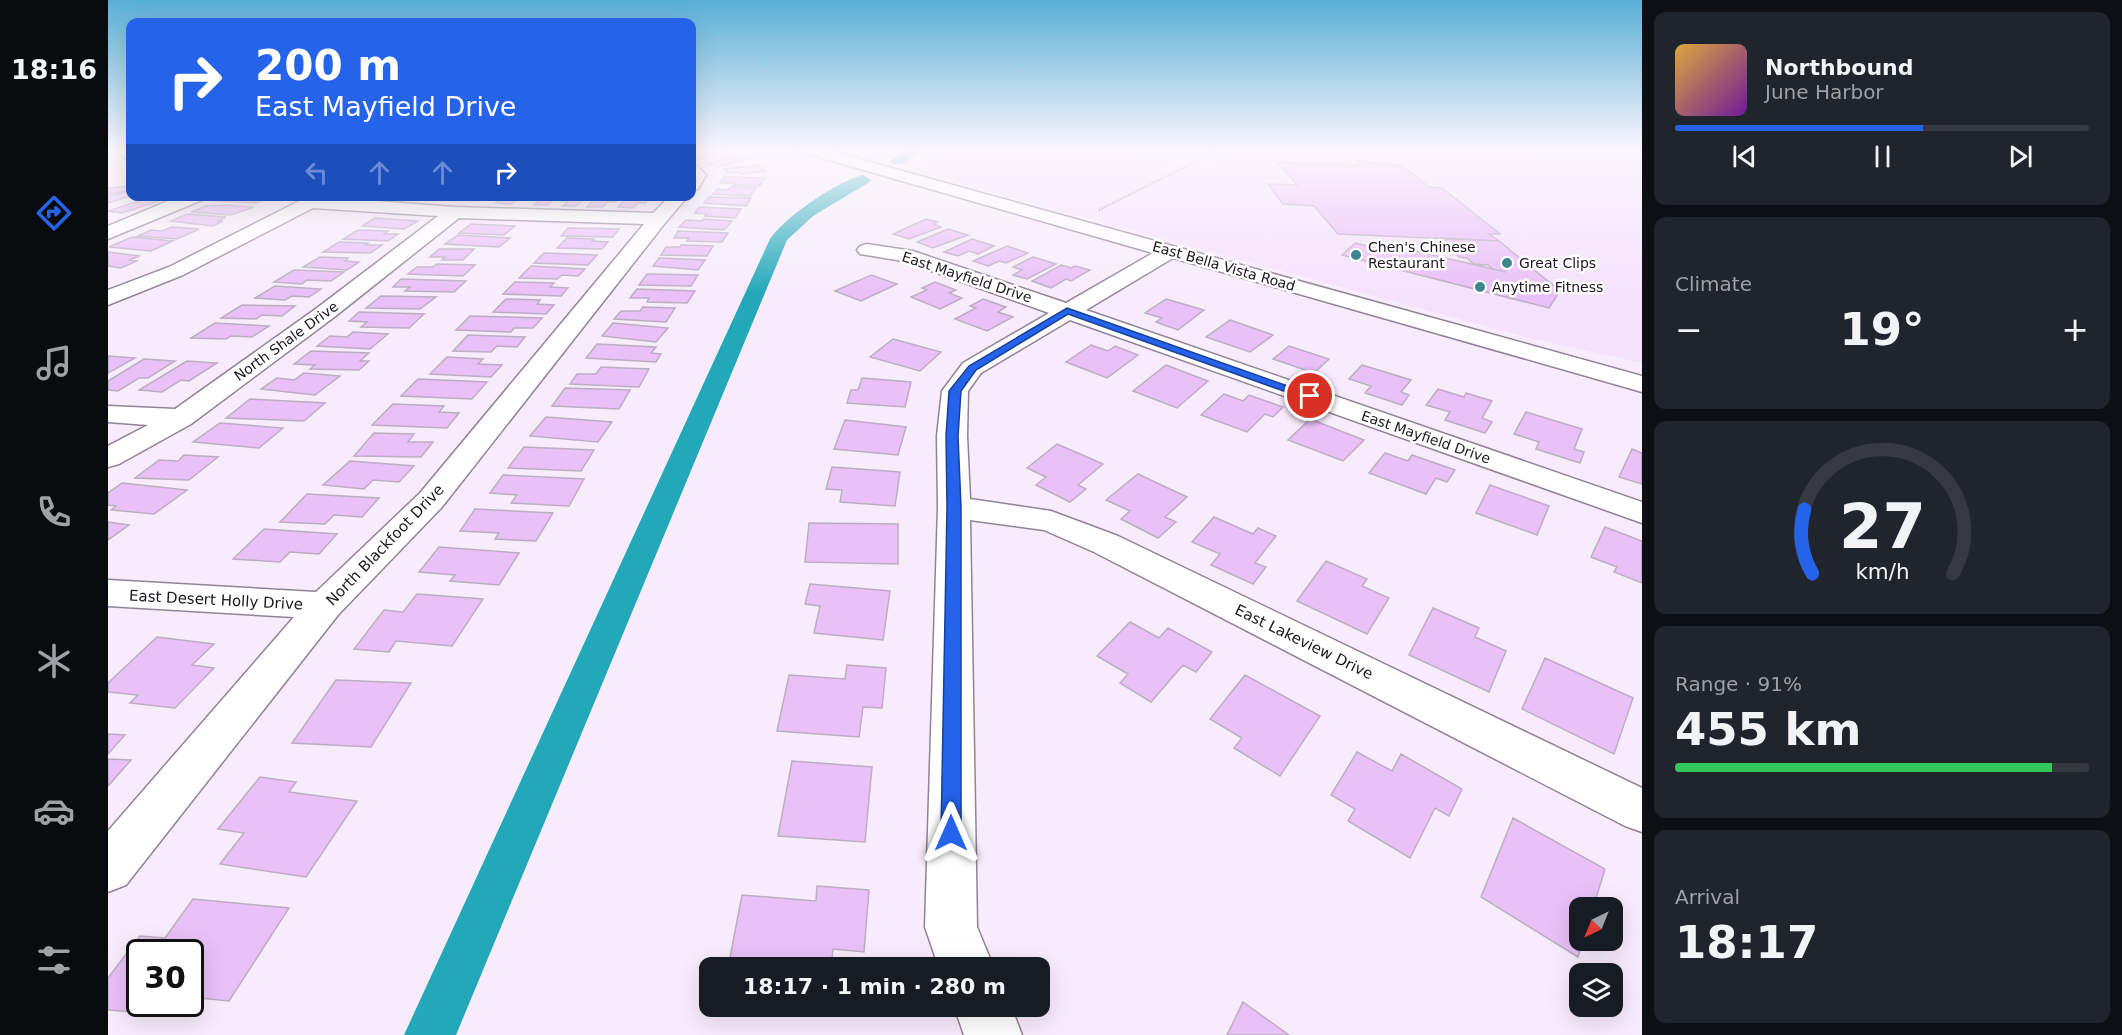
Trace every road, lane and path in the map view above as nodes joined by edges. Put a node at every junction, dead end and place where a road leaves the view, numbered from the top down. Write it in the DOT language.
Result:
graph roads {
  1 [pos="978,197"];
  2 [pos="1123,197"];
  3 [pos="184,201"];
  4 [pos="316,201"];
  5 [pos="329,201"];
  6 [pos="669,208"];
  7 [pos="455,212"];
  8 [pos="1076,225"];
  9 [pos="108,232"];
  10 [pos="867,250"];
  11 [pos="1171,251"];
  12 [pos="108,298"];
  13 [pos="1067,311"];
  14 [pos="1642,384"];
  15 [pos="108,414"];
  16 [pos="181,418"];
  17 [pos="108,458"];
  18 [pos="954,507"];
  19 [pos="1642,513"];
  20 [pos="108,593"];
  21 [pos="325,606"];
  22 [pos="1642,811"];
  23 [pos="108,868"];
  24 [pos="963,957"];
  25 [pos="986,1017"];
  26 [pos="993,1035"];
  1 -- 8 [label="street, East Bella Vista Road"];
  2 -- 8 [label="path"];
  3 -- 9 [label="street"];
  4 -- 12 [label="street"];
  5 -- 7 [label="street"];
  6 -- 7 [label="street"];
  6 -- 21 [label="street, North Blackfoot Drive"];
  7 -- 16 [label="street, North Shale Drive"];
  8 -- 11 [label="street, East Bella Vista Road"];
  10 -- 13 [label="street, East Mayfield Drive"];
  11 -- 13 [label="street"];
  11 -- 14 [label="street, East Bella Vista Road"];
  13 -- 18 [label="street"];
  13 -- 19 [label="street, East Mayfield Drive"];
  15 -- 16 [label="street"];
  16 -- 17 [label="street, North Shale Drive"];
  18 -- 22 [label="street, East Lakeview Drive"];
  18 -- 24 [label="street"];
  20 -- 21 [label="street, East Desert Holly Drive"];
  21 -- 23 [label="street, North Blackfoot Drive"];
  25 -- 26 [label="street"];
}
